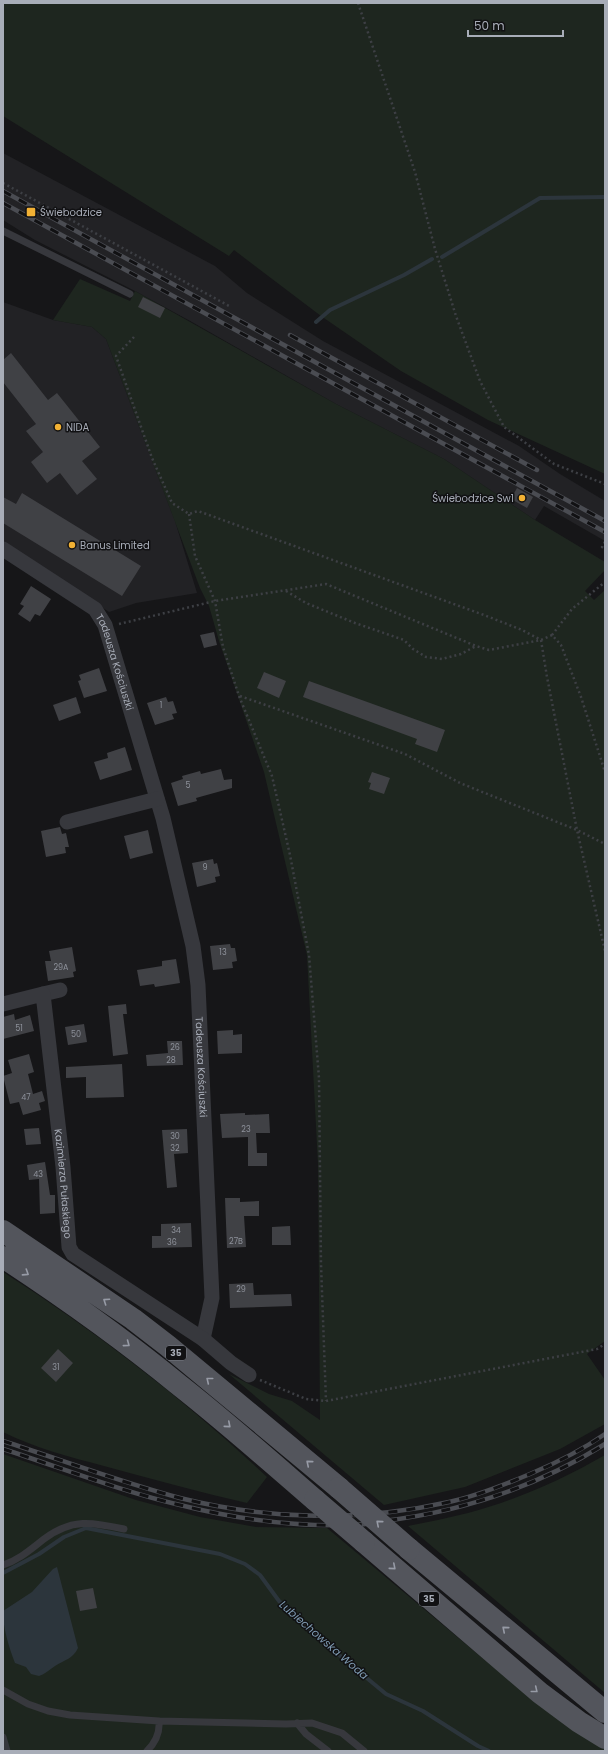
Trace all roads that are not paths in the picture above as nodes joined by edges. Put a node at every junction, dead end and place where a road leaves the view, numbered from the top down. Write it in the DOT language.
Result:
graph roads {
  1 [pos="3,231"];
  2 [pos="130,294"];
  3 [pos="3,549"];
  4 [pos="157,799"];
  5 [pos="67,822"];
  6 [pos="60,990"];
  7 [pos="43,994"];
  8 [pos="3,1004"];
  9 [pos="3,1231"];
  10 [pos="3,1257"];
  11 [pos="203,1339"];
  12 [pos="249,1375"];
  13 [pos="124,1529"];
  14 [pos="3,1565"];
  15 [pos="534,1654"];
  16 [pos="495,1655"];
  17 [pos="3,1690"];
  18 [pos="605,1712"];
  19 [pos="159,1721"];
  20 [pos="297,1723"];
  21 [pos="3,1737"];
  22 [pos="605,1738"];
  23 [pos="6,1751"];
  24 [pos="147,1751"];
  25 [pos="328,1751"];
  26 [pos="364,1751"];
  1 -- 2 [label="lane"];
  3 -- 4 [label="street, Tadeusza Kościuszki"];
  4 -- 5 [label="street"];
  4 -- 11 [label="street, Tadeusza Kościuszki"];
  6 -- 7 [label="street"];
  7 -- 8 [label="street"];
  7 -- 11 [label="street, Kazimierza Pułaskiego"];
  15 -- 9 [label="main road, 35, one-way, bridge"];
  10 -- 16 [label="main road, 35, one-way, bridge"];
  11 -- 12 [label="street, Kazimierza Pułaskiego"];
  13 -- 14 [label="lane"];
  15 -- 16 [label="main road"];
  15 -- 18 [label="main road, 35"];
  16 -- 22 [label="main road, 35, one-way"];
  17 -- 19 [label="lane"];
  19 -- 20 [label="lane"];
  19 -- 24 [label="lane"];
  20 -- 25 [label="lane"];
  20 -- 26 [label="lane"];
  21 -- 23 [label="lane"];
}
